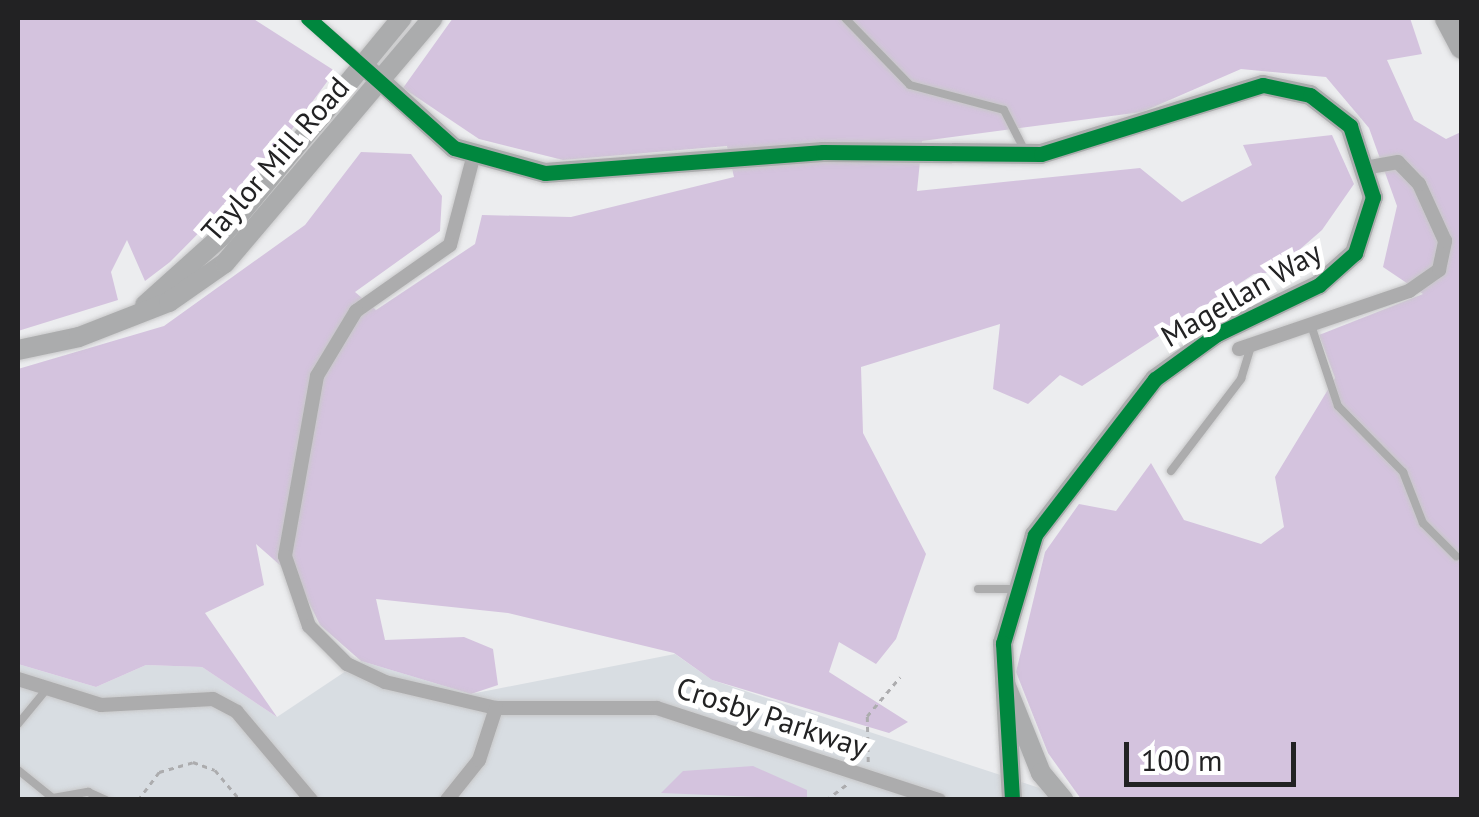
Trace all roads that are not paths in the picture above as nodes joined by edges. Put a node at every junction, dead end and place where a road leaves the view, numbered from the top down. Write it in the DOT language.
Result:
graph roads {
  1 [pos="308,18"];
  2 [pos="402,18"];
  3 [pos="433,18"];
  4 [pos="845,18"];
  5 [pos="1448,18"];
  6 [pos="1462,46"];
  7 [pos="363,65"];
  8 [pos="379,83"];
  9 [pos="1026,156"];
  10 [pos="473,158"];
  11 [pos="1370,167"];
  12 [pos="140,310"];
  13 [pos="1312,328"];
  14 [pos="1246,346"];
  15 [pos="18,350"];
  16 [pos="1171,471"];
  17 [pos="1456,556"];
  18 [pos="978,589"];
  19 [pos="1015,589"];
  20 [pos="1001,674"];
  21 [pos="18,679"];
  22 [pos="46,690"];
  23 [pos="496,708"];
  24 [pos="18,724"];
  25 [pos="18,770"];
  26 [pos="54,799"];
  27 [pos="106,800"];
  28 [pos="311,800"];
  29 [pos="447,800"];
  30 [pos="939,800"];
  31 [pos="1012,800"];
  32 [pos="1064,800"];
  1 -- 7 [label="street"];
  2 -- 7 [label="street, Taylor Mill Road"];
  3 -- 8 [label="street, Taylor Mill Road"];
  4 -- 9 [label="lane"];
  5 -- 6 [label="highway"];
  7 -- 8 [label="street, Magellan Way"];
  7 -- 12 [label="street, Taylor Mill Road"];
  8 -- 10 [label="street, Magellan Way"];
  8 -- 12 [label="street, Taylor Mill Road"];
  9 -- 10 [label="street, Magellan Way"];
  9 -- 11 [label="street, Magellan Way"];
  10 -- 23 [label="street, Crosby Parkway"];
  11 -- 13 [label="street"];
  11 -- 19 [label="street, Magellan Way"];
  12 -- 15 [label="street, Taylor Mill Road"];
  13 -- 14 [label="street"];
  13 -- 17 [label="lane"];
  14 -- 16 [label="lane"];
  18 -- 19 [label="lane"];
  19 -- 20 [label="street, Magellan Way"];
  20 -- 31 [label="street, Magellan Way"];
  20 -- 32 [label="street"];
  21 -- 22 [label="street"];
  22 -- 24 [label="lane"];
  22 -- 28 [label="street"];
  23 -- 29 [label="street"];
  23 -- 30 [label="street, Crosby Parkway"];
  25 -- 26 [label="lane"];
  26 -- 27 [label="lane"];
}
